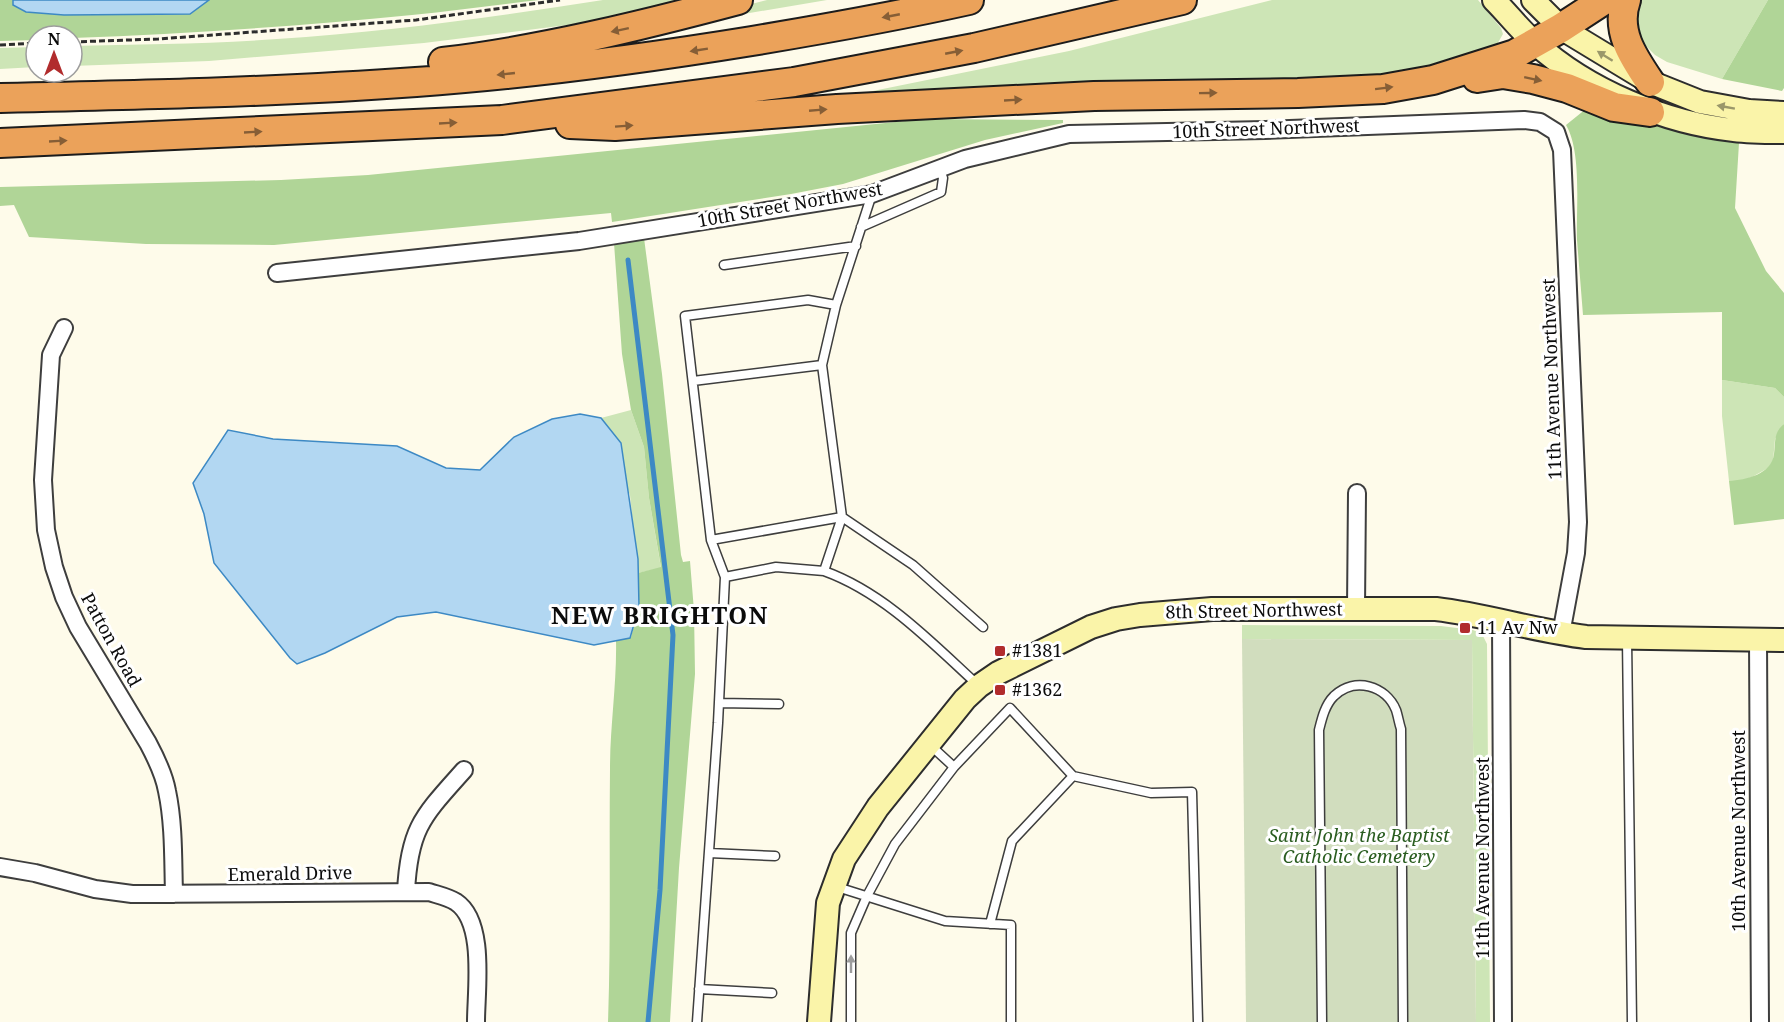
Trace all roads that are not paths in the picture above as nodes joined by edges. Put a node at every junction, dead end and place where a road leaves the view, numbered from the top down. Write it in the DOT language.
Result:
graph roads {
  1 [pos="738,0"];
  2 [pos="969,0"];
  3 [pos="1182,0"];
  4 [pos="1494,0"];
  5 [pos="1533,0"];
  6 [pos="1604,0"];
  7 [pos="1626,0"];
  8 [pos="1561,28"];
  9 [pos="1535,44"];
  10 [pos="1433,80"];
  11 [pos="1650,82"];
  12 [pos="8,98"];
  13 [pos="1650,112"];
  14 [pos="1784,113"];
  15 [pos="502,120"];
  16 [pos="1548,126"];
  17 [pos="1784,132"];
  18 [pos="0,143"];
  19 [pos="939,168"];
  20 [pos="872,194"];
  21 [pos="861,227"];
  22 [pos="856,246"];
  23 [pos="724,265"];
  24 [pos="277,273"];
  25 [pos="836,305"];
  26 [pos="64,328"];
  27 [pos="822,365"];
  28 [pos="693,381"];
  29 [pos="1357,493"];
  30 [pos="842,517"];
  31 [pos="711,540"];
  32 [pos="824,571"];
  33 [pos="725,577"];
  34 [pos="1356,609"];
  35 [pos="1501,621"];
  36 [pos="983,627"];
  37 [pos="1561,634"];
  38 [pos="1627,639"];
  39 [pos="1758,640"];
  40 [pos="1784,640"];
  41 [pos="979,686"];
  42 [pos="719,703"];
  43 [pos="779,704"];
  44 [pos="929,744"];
  45 [pos="954,767"];
  46 [pos="464,770"];
  47 [pos="1072,776"];
  48 [pos="709,853"];
  49 [pos="775,856"];
  50 [pos="0,867"];
  51 [pos="834,886"];
  52 [pos="406,892"];
  53 [pos="174,894"];
  54 [pos="867,896"];
  55 [pos="990,924"];
  56 [pos="699,989"];
  57 [pos="772,993"];
  58 [pos="476,1022"];
  59 [pos="697,1022"];
  60 [pos="819,1022"];
  61 [pos="851,1022"];
  62 [pos="1011,1022"];
  63 [pos="1198,1022"];
  64 [pos="1322,1022"];
  65 [pos="1403,1022"];
  66 [pos="1503,1022"];
  67 [pos="1632,1022"];
  68 [pos="1760,1022"];
  1 -- 12 [label="highway, one-way"];
  2 -- 12 [label="highway, one-way"];
  15 -- 3 [label="highway, one-way"];
  4 -- 9 [label="street"];
  5 -- 8 [label="street"];
  6 -- 8 [label="highway"];
  7 -- 11 [label="highway"];
  8 -- 9 [label="highway"];
  11 -- 8 [label="street, one-way"];
  9 -- 10 [label="highway"];
  9 -- 13 [label="street"];
  10 -- 13 [label="highway, one-way"];
  15 -- 10 [label="highway, one-way"];
  14 -- 11 [label="street, one-way"];
  13 -- 17 [label="street"];
  18 -- 15 [label="highway, one-way"];
  16 -- 19 [label="street, 10th Street Northwest"];
  16 -- 37 [label="street, 11th Avenue Northwest"];
  19 -- 20 [label="street, 10th Street Northwest"];
  19 -- 21 [label="lane"];
  20 -- 21 [label="lane"];
  20 -- 24 [label="street, 10th Street Northwest"];
  21 -- 22 [label="lane"];
  22 -- 23 [label="lane"];
  22 -- 25 [label="lane"];
  25 -- 27 [label="lane"];
  25 -- 28 [label="lane"];
  26 -- 53 [label="street, Patton Road"];
  27 -- 28 [label="lane"];
  27 -- 30 [label="lane"];
  28 -- 31 [label="lane"];
  29 -- 34 [label="street"];
  30 -- 31 [label="lane"];
  30 -- 32 [label="lane"];
  30 -- 36 [label="lane"];
  31 -- 33 [label="lane"];
  32 -- 33 [label="lane"];
  32 -- 41 [label="lane"];
  33 -- 42 [label="lane"];
  34 -- 35 [label="street, 8th Street Northwest"];
  34 -- 41 [label="street, 8th Street Northwest"];
  35 -- 37 [label="street, 8th Street Northwest"];
  35 -- 66 [label="street, 11th Avenue Northwest"];
  37 -- 38 [label="street, 8th Street Northwest"];
  38 -- 39 [label="street, 8th Street Northwest"];
  38 -- 67 [label="lane"];
  39 -- 40 [label="street, 8th Street Northwest"];
  39 -- 68 [label="street, 10th Avenue Northwest"];
  41 -- 44 [label="street, 8th Street Northwest"];
  42 -- 43 [label="lane"];
  42 -- 48 [label="lane"];
  44 -- 45 [label="lane"];
  44 -- 51 [label="street, 8th Street Northwest"];
  45 -- 47 [label="lane"];
  45 -- 54 [label="lane"];
  46 -- 52 [label="street"];
  47 -- 55 [label="lane"];
  47 -- 63 [label="lane"];
  48 -- 49 [label="lane"];
  48 -- 56 [label="lane"];
  50 -- 53 [label="street, Emerald Drive"];
  51 -- 54 [label="lane"];
  51 -- 60 [label="street, 8th Street Northwest"];
  52 -- 53 [label="street, Emerald Drive"];
  52 -- 58 [label="street, Emerald Drive"];
  54 -- 55 [label="lane"];
  61 -- 54 [label="lane, one-way"];
  55 -- 62 [label="lane"];
  56 -- 57 [label="lane"];
  56 -- 59 [label="lane"];
  64 -- 65 [label="lane"];
}
